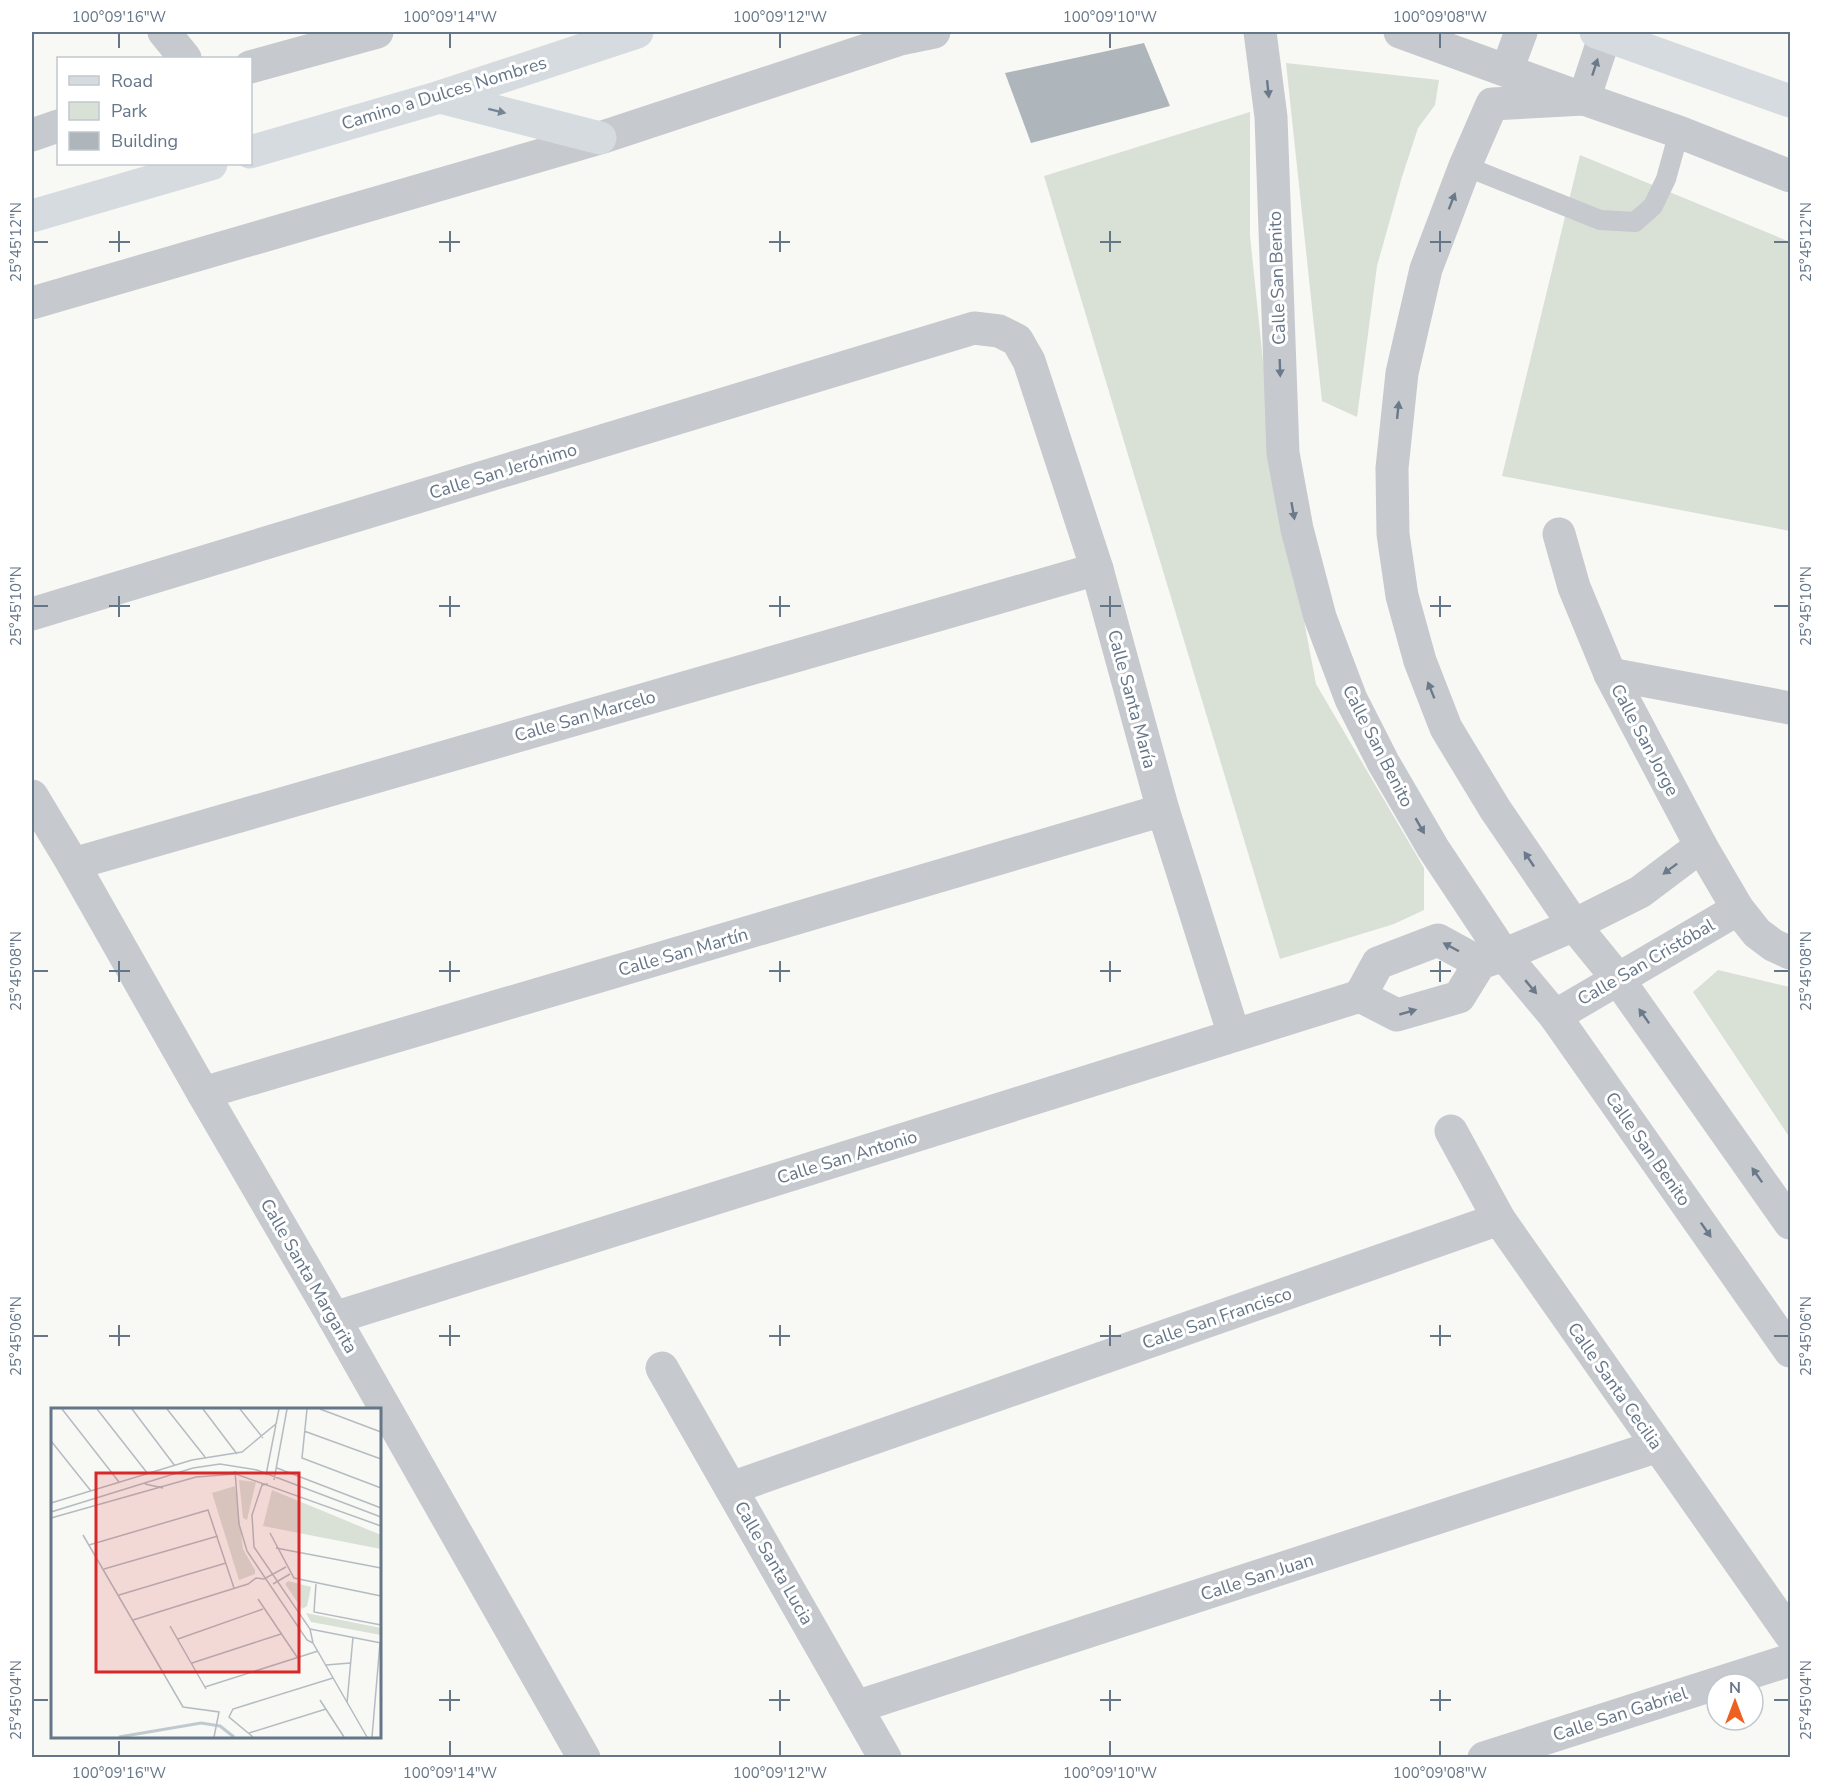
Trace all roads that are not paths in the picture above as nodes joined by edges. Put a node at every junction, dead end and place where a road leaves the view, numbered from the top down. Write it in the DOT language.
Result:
graph roads {
  1 [pos="164,32"];
  2 [pos="377,32"];
  3 [pos="637,32"];
  4 [pos="934,32"];
  5 [pos="1260,32"];
  6 [pos="1400,32"];
  7 [pos="1521,32"];
  8 [pos="1601,33"];
  9 [pos="184,57"];
  10 [pos="252,66"];
  11 [pos="1507,70"];
  12 [pos="440,97"];
  13 [pos="1584,99"];
  14 [pos="1791,101"];
  15 [pos="57,126"];
  16 [pos="1679,132"];
  17 [pos="32,135"];
  18 [pos="600,138"];
  19 [pos="252,151"];
  20 [pos="208,165"];
  21 [pos="1465,166"];
  22 [pos="1791,176"];
  23 [pos="32,216"];
  24 [pos="32,303"];
  25 [pos="974,328"];
  26 [pos="1559,534"];
  27 [pos="1097,569"];
  28 [pos="32,614"];
  29 [pos="1610,674"];
  30 [pos="1791,708"];
  31 [pos="32,796"];
  32 [pos="1163,810"];
  33 [pos="1701,846"];
  34 [pos="73,864"];
  35 [pos="1747,921"];
  36 [pos="1574,925"];
  37 [pos="1791,953"];
  38 [pos="1492,959"];
  39 [pos="1618,979"];
  40 [pos="1360,996"];
  41 [pos="1555,1016"];
  42 [pos="1234,1035"];
  43 [pos="203,1093"];
  44 [pos="1450,1131"];
  45 [pos="1499,1219"];
  46 [pos="1791,1222"];
  47 [pos="334,1318"];
  48 [pos="1791,1351"];
  49 [pos="662,1368"];
  50 [pos="1658,1446"];
  51 [pos="731,1488"];
  52 [pos="1791,1634"];
  53 [pos="1791,1660"];
  54 [pos="856,1707"];
  55 [pos="584,1758"];
  56 [pos="885,1758"];
  57 [pos="1484,1758"];
  1 -- 9 [label="street"];
  2 -- 10 [label="street"];
  3 -- 12 [label="main road, Camino a Dulces Nombres"];
  4 -- 18 [label="street"];
  5 -- 38 [label="street, Calle San Benito, one-way"];
  6 -- 11 [label="street"];
  7 -- 11 [label="street"];
  13 -- 8 [label="street, one-way"];
  8 -- 14 [label="main road"];
  11 -- 13 [label="street"];
  12 -- 18 [label="main road, one-way"];
  12 -- 19 [label="main road, Camino a Dulces Nombres"];
  13 -- 16 [label="street"];
  13 -- 21 [label="street"];
  15 -- 17 [label="street"];
  16 -- 21 [label="lane"];
  16 -- 22 [label="street"];
  18 -- 24 [label="street"];
  20 -- 23 [label="main road"];
  36 -- 21 [label="street, one-way"];
  25 -- 27 [label="street, Calle Santa María"];
  25 -- 28 [label="street, Calle San Jerónimo"];
  26 -- 29 [label="street, Calle San Jorge"];
  27 -- 32 [label="street, Calle Santa María"];
  27 -- 34 [label="street, Calle San Marcelo"];
  29 -- 30 [label="street"];
  29 -- 33 [label="street, Calle San Jorge"];
  31 -- 34 [label="street, Calle Santa Margarita"];
  32 -- 42 [label="street, Calle Santa María"];
  32 -- 43 [label="street, Calle San Martín"];
  33 -- 35 [label="street, Calle San Jorge"];
  33 -- 36 [label="street, one-way"];
  34 -- 43 [label="street, Calle Santa Margarita"];
  35 -- 37 [label="street"];
  35 -- 39 [label="street, Calle San Cristóbal"];
  36 -- 38 [label="street"];
  36 -- 39 [label="street"];
  40 -- 38 [label="street, one-way"];
  38 -- 40 [label="street, one-way"];
  38 -- 41 [label="street, Calle San Benito, one-way"];
  39 -- 41 [label="street, Calle San Cristóbal"];
  46 -- 39 [label="street, one-way"];
  40 -- 42 [label="street, Calle San Antonio"];
  41 -- 48 [label="street, Calle San Benito, one-way"];
  42 -- 47 [label="street, Calle San Antonio"];
  43 -- 47 [label="street, Calle Santa Margarita"];
  44 -- 45 [label="street, Calle Santa Cecilia"];
  45 -- 50 [label="street, Calle Santa Cecilia"];
  45 -- 51 [label="street, Calle San Francisco"];
  47 -- 55 [label="street, Calle Santa Margarita"];
  49 -- 51 [label="street, Calle Santa Lucia"];
  50 -- 52 [label="street, Calle Santa Cecilia"];
  50 -- 54 [label="street, Calle San Juan"];
  51 -- 54 [label="street, Calle Santa Lucia"];
  53 -- 57 [label="street, Calle San Gabriel"];
  54 -- 56 [label="street, Calle Santa Lucia"];
}
